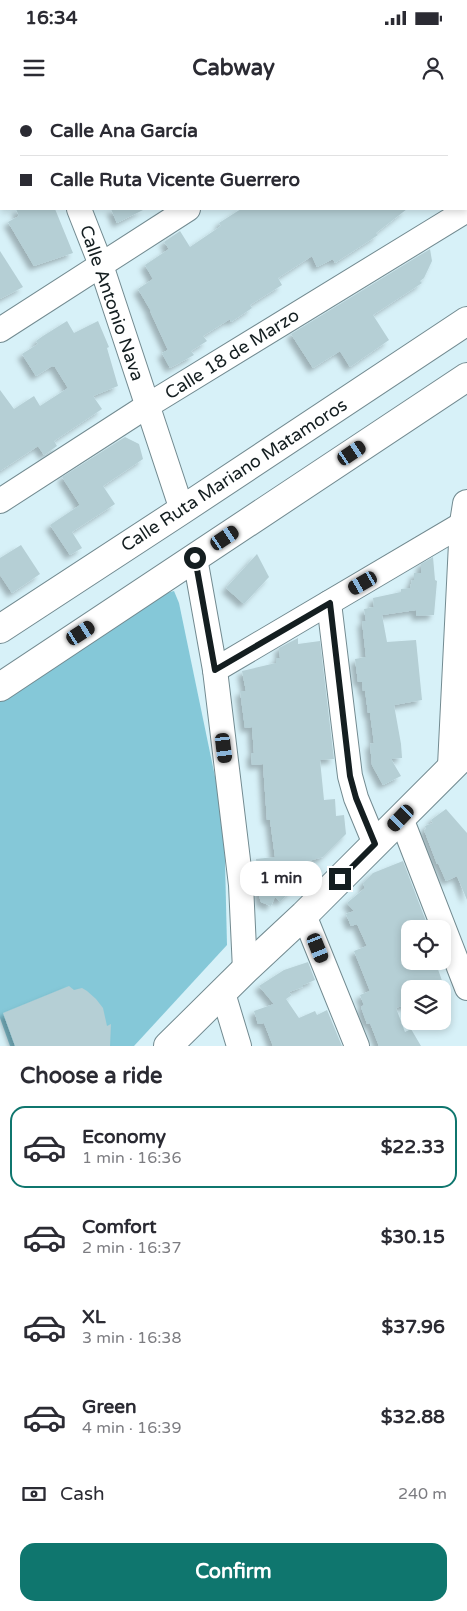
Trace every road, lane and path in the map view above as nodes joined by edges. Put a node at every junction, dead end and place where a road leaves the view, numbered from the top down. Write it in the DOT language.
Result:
graph roads {
  1 [pos="79,210"];
  2 [pos="186,210"];
  3 [pos="467,210"];
  4 [pos="101,265"];
  5 [pos="467,321"];
  6 [pos="0,330"];
  7 [pos="467,376"];
  8 [pos="147,406"];
  9 [pos="0,502"];
  10 [pos="182,510"];
  11 [pos="466,514"];
  12 [pos="195,558"];
  13 [pos="330,603"];
  14 [pos="0,629"];
  15 [pos="215,670"];
  16 [pos="0,687"];
  17 [pos="460,759"];
  18 [pos="401,818"];
  19 [pos="375,844"];
  20 [pos="304,915"];
  21 [pos="245,970"];
  22 [pos="467,988"];
  23 [pos="223,993"];
  24 [pos="168,1046"];
  25 [pos="239,1046"];
  26 [pos="357,1046"];
  1 -- 4 [label="street, Calle Antonio Nava"];
  2 -- 4 [label="street"];
  3 -- 8 [label="street, Calle 18 de Marzo"];
  4 -- 6 [label="street"];
  4 -- 8 [label="street, Calle Antonio Nava"];
  5 -- 10 [label="main road, Calle Ruta Mariano Matamoros"];
  7 -- 12 [label="main road"];
  8 -- 9 [label="street, Calle 18 de Marzo"];
  8 -- 10 [label="street, Calle Antonio Nava"];
  10 -- 14 [label="main road, Calle Ruta Mariano Matamoros"];
  11 -- 13 [label="street"];
  11 -- 17 [label="main road"];
  12 -- 15 [label="street"];
  12 -- 16 [label="main road"];
  13 -- 15 [label="street"];
  13 -- 19 [label="street"];
  15 -- 21 [label="street"];
  17 -- 18 [label="main road"];
  18 -- 19 [label="main road"];
  18 -- 22 [label="street"];
  19 -- 20 [label="main road"];
  20 -- 21 [label="main road"];
  20 -- 26 [label="street"];
  21 -- 23 [label="main road"];
  23 -- 24 [label="main road"];
  23 -- 25 [label="street"];
}
